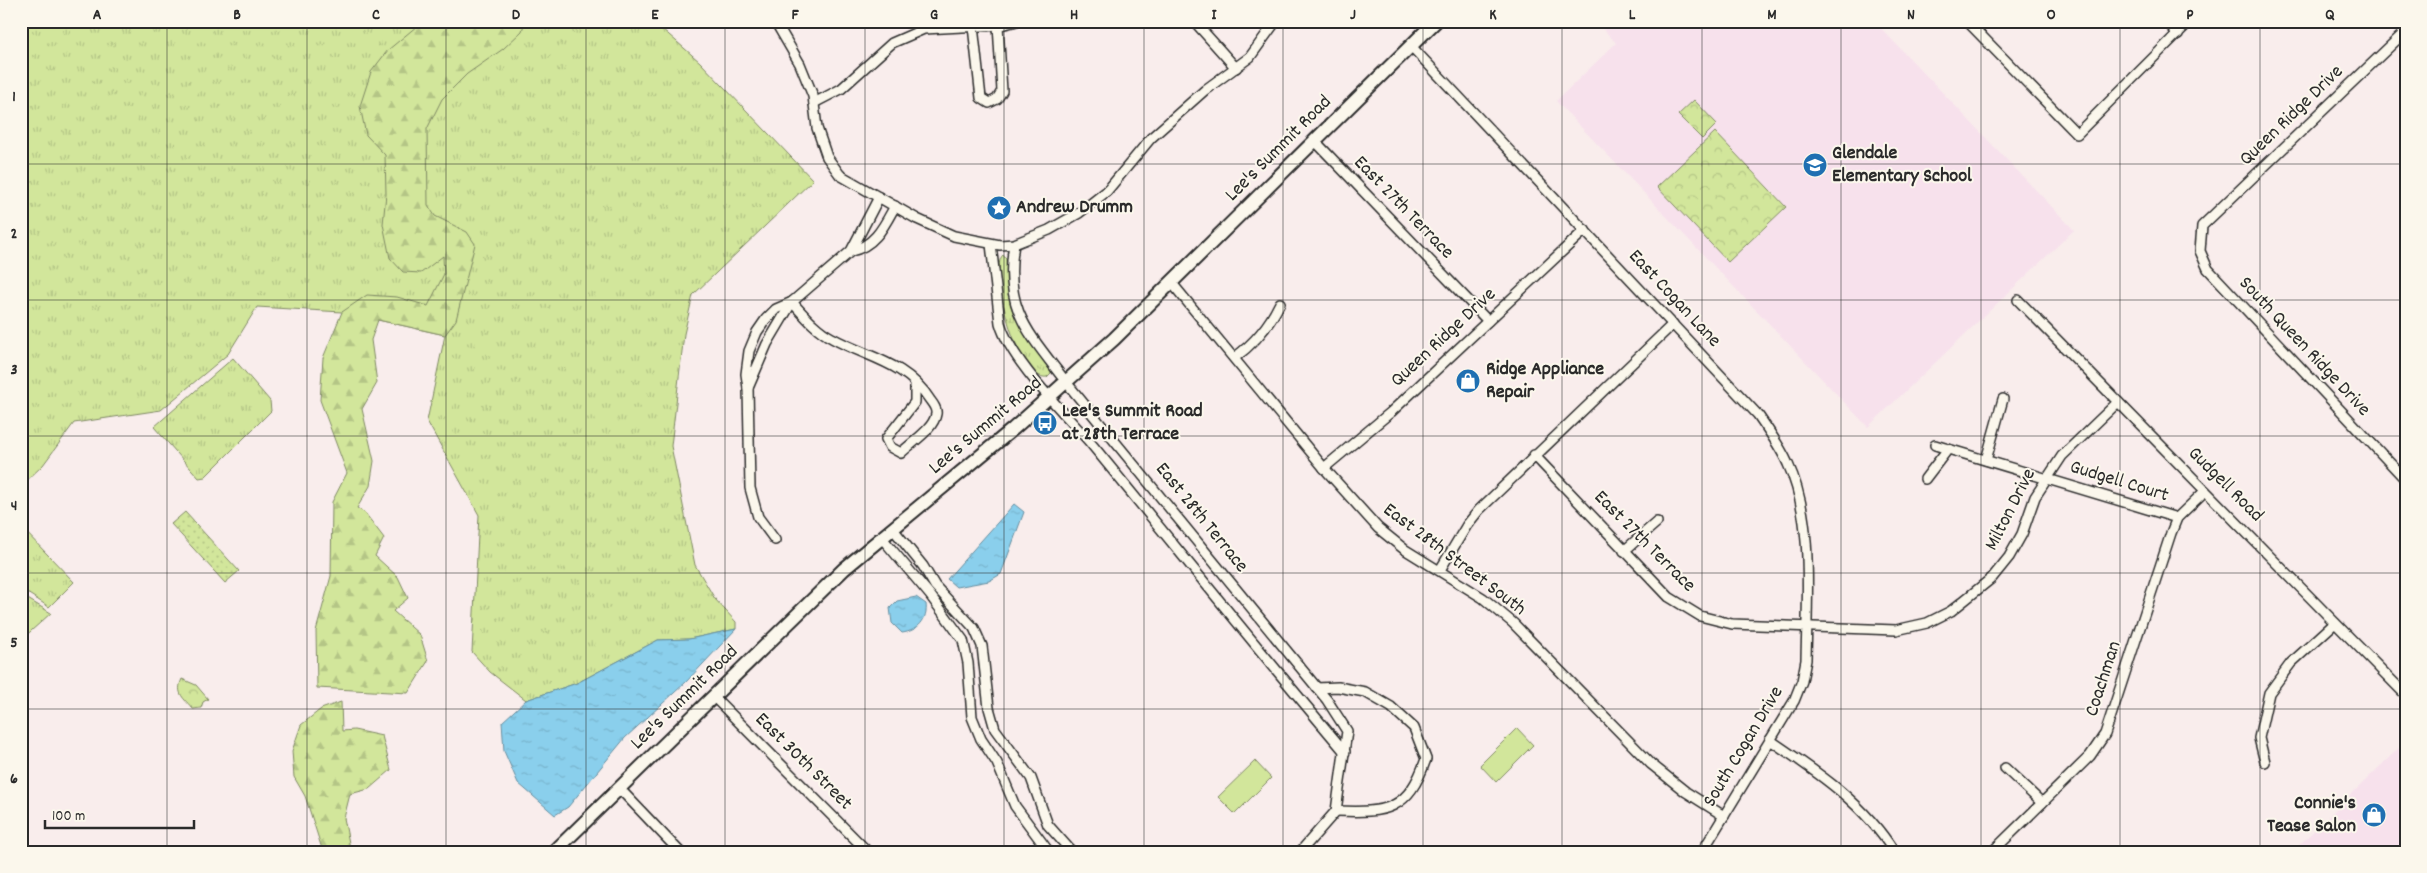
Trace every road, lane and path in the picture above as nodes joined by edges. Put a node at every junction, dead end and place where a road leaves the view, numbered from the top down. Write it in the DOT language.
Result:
graph roads {
  1 [pos="775,21"];
  2 [pos="1018,21"];
  3 [pos="1194,21"];
  4 [pos="1276,21"];
  5 [pos="1436,21"];
  6 [pos="1967,21"];
  7 [pos="2166,21"];
  8 [pos="2190,21"];
  9 [pos="998,25"];
  10 [pos="973,26"];
  11 [pos="2406,31"];
  12 [pos="2178,34"];
  13 [pos="1411,46"];
  14 [pos="1236,68"];
  15 [pos="814,104"];
  16 [pos="1315,140"];
  17 [pos="879,197"];
  18 [pos="895,206"];
  19 [pos="2202,226"];
  20 [pos="1585,230"];
  21 [pos="991,244"];
  22 [pos="1014,244"];
  23 [pos="851,251"];
  24 [pos="1171,282"];
  25 [pos="2018,300"];
  26 [pos="792,302"];
  27 [pos="1280,303"];
  28 [pos="1488,321"];
  29 [pos="1673,324"];
  30 [pos="1234,358"];
  31 [pos="915,382"];
  32 [pos="1066,382"];
  33 [pos="748,388"];
  34 [pos="1050,396"];
  35 [pos="2003,398"];
  36 [pos="2118,402"];
  37 [pos="1935,445"];
  38 [pos="1948,449"];
  39 [pos="1534,455"];
  40 [pos="1986,460"];
  41 [pos="1324,468"];
  42 [pos="2046,478"];
  43 [pos="1925,479"];
  44 [pos="2406,480"];
  45 [pos="2205,491"];
  46 [pos="2177,518"];
  47 [pos="1657,522"];
  48 [pos="893,529"];
  49 [pos="882,538"];
  50 [pos="775,540"];
  51 [pos="1624,551"];
  52 [pos="1440,570"];
  53 [pos="2335,623"];
  54 [pos="1806,627"];
  55 [pos="1317,688"];
  56 [pos="2406,695"];
  57 [pos="714,697"];
  58 [pos="1770,740"];
  59 [pos="1345,752"];
  60 [pos="2265,762"];
  61 [pos="2006,768"];
  62 [pos="619,788"];
  63 [pos="2042,803"];
  64 [pos="1336,811"];
  65 [pos="1724,816"];
  66 [pos="554,852"];
  67 [pos="680,852"];
  68 [pos="868,852"];
  69 [pos="1048,852"];
  70 [pos="1072,852"];
  71 [pos="1300,852"];
  72 [pos="1702,852"];
  73 [pos="1894,852"];
  74 [pos="1992,852"];
  1 -- 15 [label="street"];
  2 -- 9 [label="street"];
  3 -- 14 [label="street"];
  4 -- 14 [label="street"];
  5 -- 13 [label="main road, Lee's Summit Road"];
  6 -- 12 [label="street"];
  7 -- 12 [label="street"];
  8 -- 12 [label="street"];
  9 -- 10 [label="street"];
  9 -- 10 [label="street"];
  10 -- 15 [label="street"];
  11 -- 19 [label="street, Queen Ridge Drive"];
  13 -- 16 [label="main road, Lee's Summit Road"];
  13 -- 20 [label="street, East Cogan Lane"];
  14 -- 22 [label="street"];
  15 -- 17 [label="street"];
  16 -- 24 [label="main road, Lee's Summit Road"];
  16 -- 28 [label="street, East 27th Terrace"];
  17 -- 18 [label="street"];
  17 -- 23 [label="street"];
  18 -- 21 [label="street"];
  18 -- 23 [label="street"];
  19 -- 44 [label="street, South Queen Ridge Drive"];
  20 -- 28 [label="street, Queen Ridge Drive"];
  20 -- 29 [label="street, East Cogan Lane"];
  21 -- 22 [label="street"];
  21 -- 34 [label="street, East 28th Terrace"];
  22 -- 32 [label="street, East 28th Terrace"];
  23 -- 26 [label="street"];
  24 -- 30 [label="street, East 28th Street South"];
  24 -- 32 [label="main road, Lee's Summit Road"];
  25 -- 36 [label="street, Gudgell Road"];
  26 -- 31 [label="street"];
  26 -- 33 [label="street"];
  26 -- 33 [label="street"];
  27 -- 30 [label="street"];
  28 -- 41 [label="street, Queen Ridge Drive"];
  29 -- 39 [label="street"];
  29 -- 54 [label="street, East Cogan Lane"];
  30 -- 41 [label="street, East 28th Street South"];
  31 -- 31 [label="street"];
  32 -- 34 [label="main road, Lee's Summit Road"];
  32 -- 55 [label="street, East 28th Terrace"];
  33 -- 50 [label="street"];
  34 -- 48 [label="main road, Lee's Summit Road"];
  34 -- 59 [label="street, East 28th Terrace"];
  35 -- 40 [label="street"];
  36 -- 42 [label="street, Milton Drive"];
  36 -- 45 [label="street, Gudgell Road"];
  37 -- 38 [label="street, Gudgell Court"];
  38 -- 40 [label="street, Gudgell Court"];
  38 -- 43 [label="street"];
  39 -- 51 [label="street, East 27th Terrace"];
  39 -- 52 [label="street"];
  40 -- 42 [label="street, Gudgell Court"];
  41 -- 52 [label="street, East 28th Street South"];
  42 -- 46 [label="street, Gudgell Court"];
  42 -- 54 [label="street, Milton Drive"];
  45 -- 46 [label="street, Coachman"];
  45 -- 53 [label="street, Gudgell Road"];
  46 -- 63 [label="street, Coachman"];
  47 -- 51 [label="street"];
  48 -- 49 [label="main road, Lee's Summit Road"];
  48 -- 70 [label="street"];
  49 -- 57 [label="main road, Lee's Summit Road"];
  49 -- 69 [label="street"];
  51 -- 54 [label="street, East 27th Terrace"];
  52 -- 65 [label="street, East 28th Street South"];
  53 -- 56 [label="street, Gudgell Road"];
  53 -- 60 [label="street"];
  54 -- 58 [label="street, South Cogan Drive"];
  55 -- 59 [label="street, East 28th Terrace"];
  55 -- 64 [label="street"];
  57 -- 62 [label="main road, Lee's Summit Road"];
  57 -- 68 [label="street, East 30th Street"];
  58 -- 65 [label="street, South Cogan Drive"];
  58 -- 73 [label="street"];
  59 -- 64 [label="street, East 28th Terrace"];
  61 -- 63 [label="street"];
  62 -- 66 [label="main road, Lee's Summit Road"];
  62 -- 67 [label="street"];
  63 -- 74 [label="street, Coachman"];
  64 -- 71 [label="street"];
  65 -- 72 [label="street, South Cogan Drive"];
}
